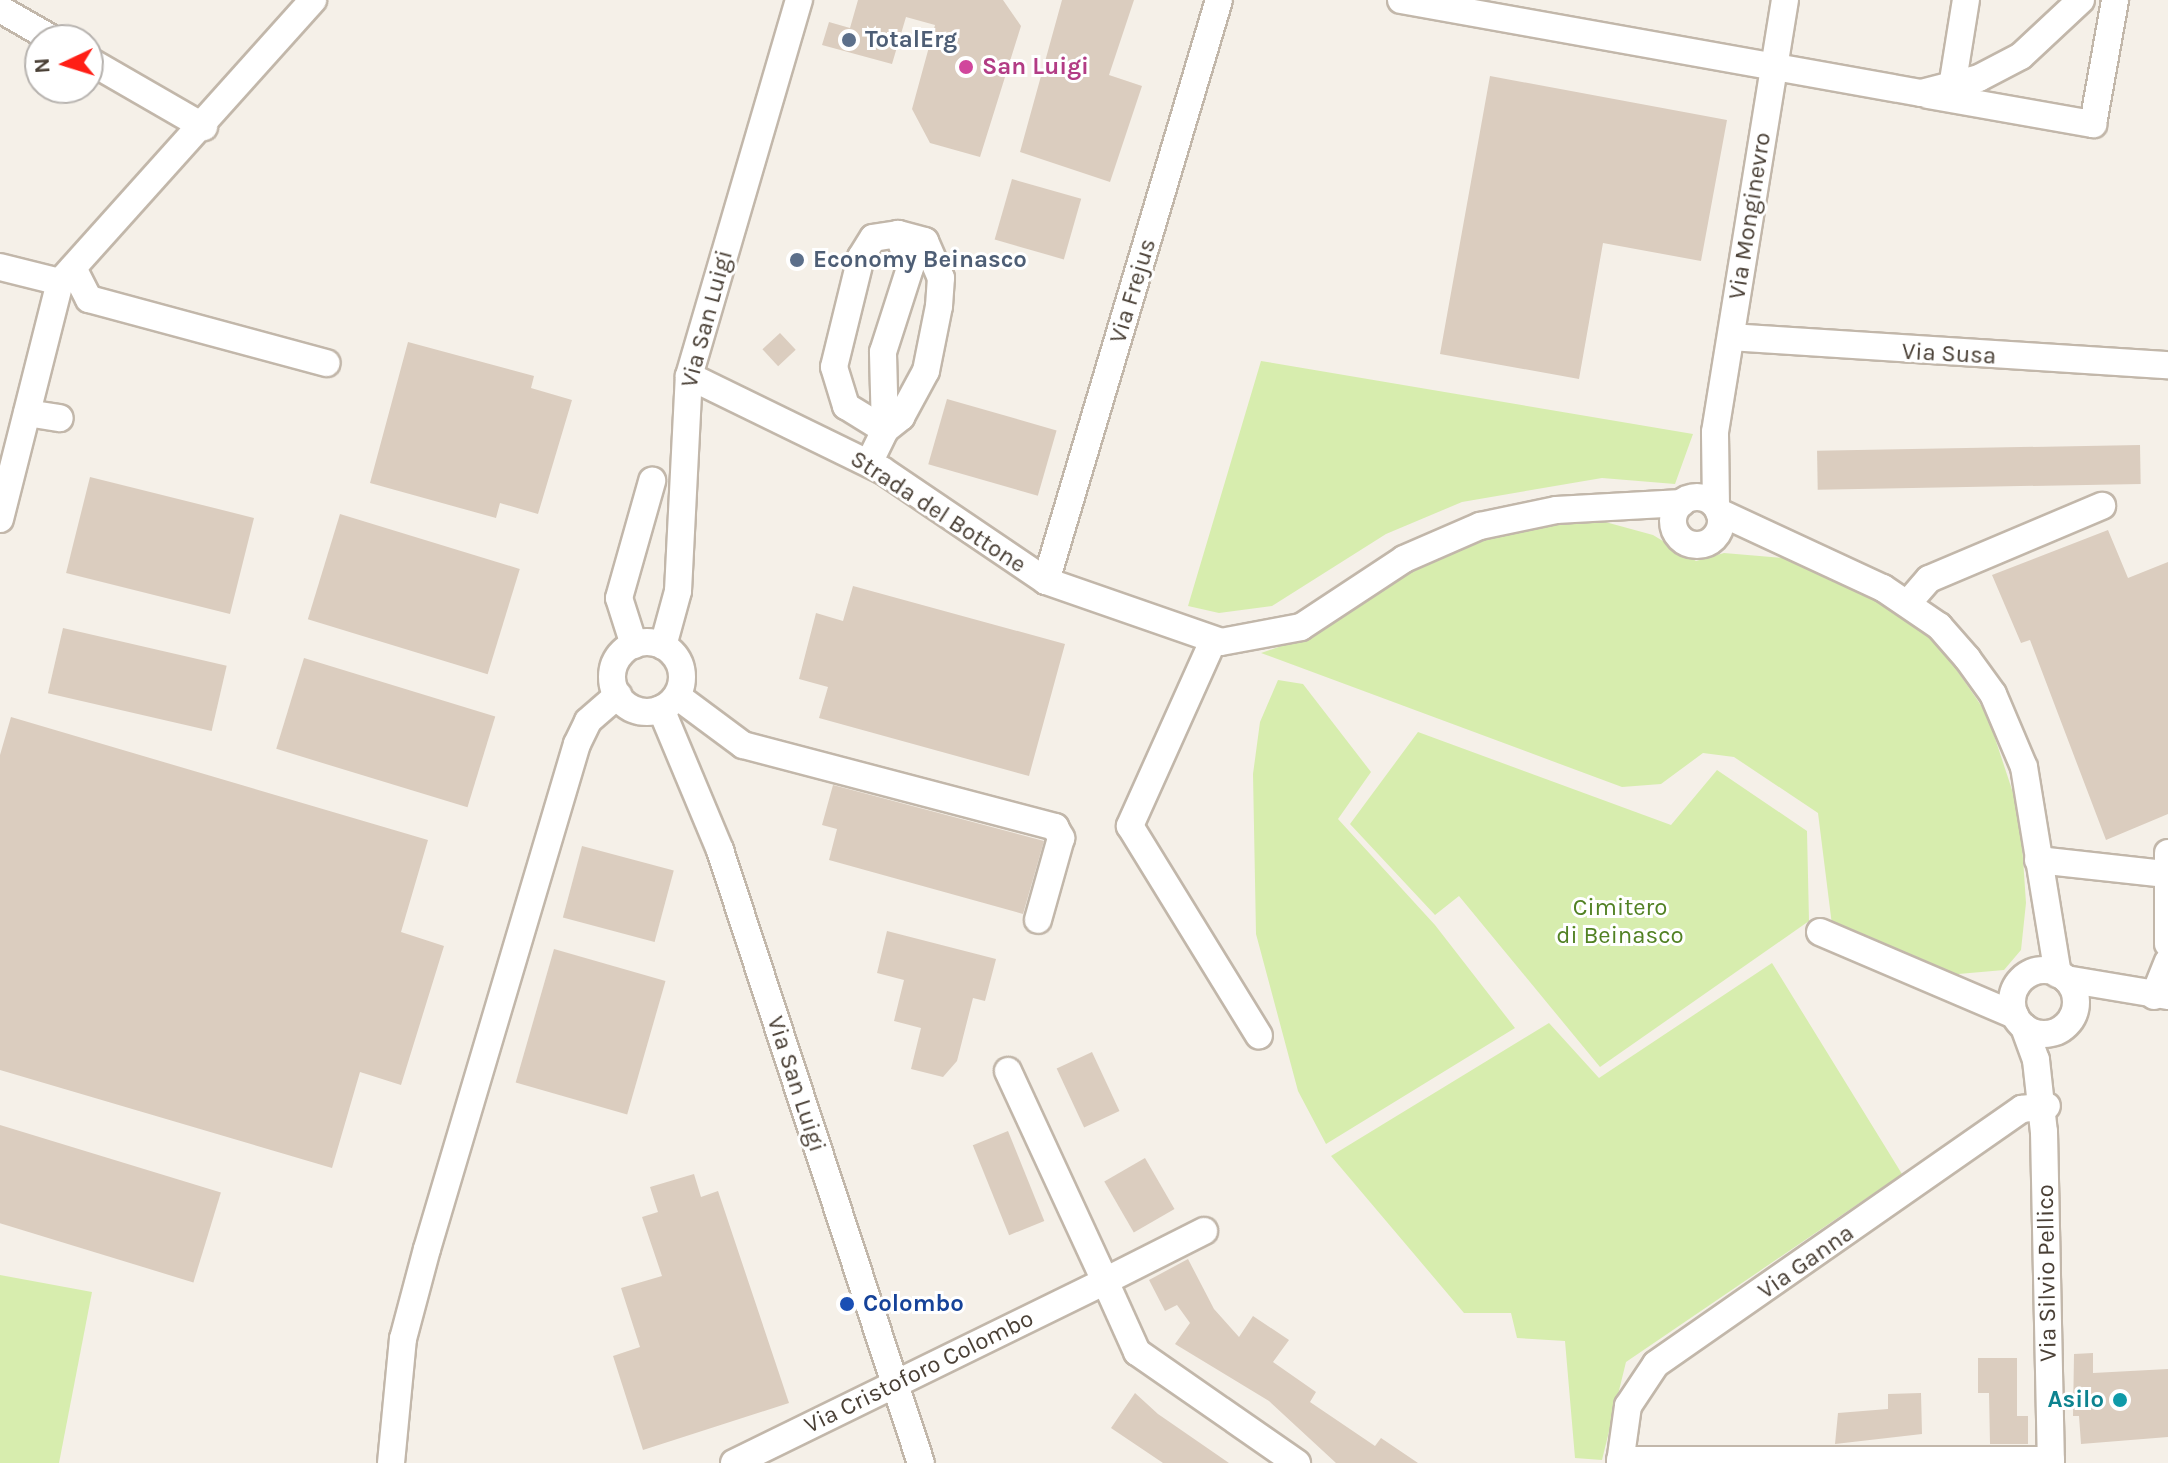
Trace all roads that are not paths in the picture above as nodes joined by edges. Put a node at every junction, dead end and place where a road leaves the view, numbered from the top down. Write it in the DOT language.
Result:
graph roads {
  1 [pos="313,0"];
  2 [pos="799,0"];
  3 [pos="1219,0"];
  4 [pos="1401,0"];
  5 [pos="1785,0"];
  6 [pos="1966,0"];
  7 [pos="2081,0"];
  8 [pos="2115,0"];
  9 [pos="0,9"];
  10 [pos="26,24"];
  11 [pos="104,69"];
  12 [pos="1774,70"];
  13 [pos="1952,87"];
  14 [pos="1921,93"];
  15 [pos="204,127"];
  16 [pos="898,234"];
  17 [pos="0,267"];
  18 [pos="66,275"];
  19 [pos="1731,337"];
  20 [pos="327,363"];
  21 [pos="2168,365"];
  22 [pos="689,376"];
  23 [pos="27,413"];
  24 [pos="60,418"];
  25 [pos="885,430"];
  26 [pos="1715,432"];
  27 [pos="869,463"];
  28 [pos="652,481"];
  29 [pos="1684,501"];
  30 [pos="1602,506"];
  31 [pos="2102,506"];
  32 [pos="1718,509"];
  33 [pos="0,519"];
  34 [pos="1676,532"];
  35 [pos="1710,541"];
  36 [pos="1781,543"];
  37 [pos="1046,581"];
  38 [pos="1908,603"];
  39 [pos="1202,639"];
  40 [pos="634,645"];
  41 [pos="663,646"];
  42 [pos="618,695"];
  43 [pos="669,702"];
  44 [pos="2166,864"];
  45 [pos="2039,875"];
  46 [pos="1038,920"];
  47 [pos="1820,932"];
  48 [pos="2168,944"];
  49 [pos="2168,962"];
  50 [pos="2062,977"];
  51 [pos="2021,981"];
  52 [pos="1944,987"];
  53 [pos="2155,996"];
  54 [pos="2020,1021"];
  55 [pos="2064,1026"];
  56 [pos="1259,1036"];
  57 [pos="1008,1071"];
  58 [pos="2044,1114"];
  59 [pos="1204,1231"];
  60 [pos="1105,1281"];
  61 [pos="894,1384"];
  62 [pos="1620,1462"];
  63 [pos="2051,1462"];
  64 [pos="391,1463"];
  65 [pos="734,1463"];
  66 [pos="921,1463"];
  67 [pos="1297,1463"];
  1 -- 15 [label="street"];
  2 -- 22 [label="street, Via San Luigi"];
  3 -- 37 [label="street, Via Frejus"];
  4 -- 12 [label="street"];
  5 -- 12 [label="street, Via Monginevro"];
  6 -- 13 [label="street"];
  7 -- 13 [label="street"];
  8 -- 14 [label="street"];
  9 -- 10 [label="street"];
  11 -- 15 [label="street"];
  12 -- 14 [label="street"];
  12 -- 19 [label="street, Via Monginevro"];
  13 -- 14 [label="street"];
  15 -- 18 [label="street"];
  16 -- 25 [label="street"];
  16 -- 25 [label="street"];
  16 -- 25 [label="street"];
  17 -- 18 [label="street"];
  18 -- 20 [label="street"];
  18 -- 23 [label="street"];
  19 -- 21 [label="street, Via Susa"];
  19 -- 26 [label="street, Via Monginevro"];
  22 -- 27 [label="street, Strada del Bottone"];
  22 -- 41 [label="street, Via San Luigi"];
  23 -- 24 [label="street"];
  23 -- 33 [label="street"];
  25 -- 27 [label="street"];
  26 -- 29 [label="street, Via Monginevro"];
  26 -- 32 [label="street, Via Monginevro"];
  27 -- 37 [label="street, Strada del Bottone"];
  28 -- 40 [label="street"];
  29 -- 30 [label="street"];
  29 -- 32 [label="street"];
  29 -- 34 [label="street"];
  30 -- 34 [label="street"];
  30 -- 39 [label="street"];
  31 -- 38 [label="street"];
  32 -- 35 [label="street"];
  32 -- 36 [label="street, Via Silvio Pellico"];
  34 -- 35 [label="street"];
  35 -- 36 [label="street"];
  36 -- 38 [label="street, Via Silvio Pellico"];
  37 -- 39 [label="street, Strada del Bottone"];
  38 -- 45 [label="street, Via Silvio Pellico"];
  39 -- 56 [label="street"];
  40 -- 41 [label="street"];
  40 -- 42 [label="street"];
  41 -- 43 [label="street, Via San Luigi"];
  42 -- 43 [label="street"];
  42 -- 64 [label="street"];
  43 -- 46 [label="street"];
  43 -- 61 [label="street, Via San Luigi"];
  44 -- 45 [label="street"];
  44 -- 48 [label="street"];
  45 -- 50 [label="street, Via Silvio Pellico"];
  45 -- 51 [label="street, Via Silvio Pellico"];
  47 -- 52 [label="street"];
  49 -- 53 [label="street"];
  50 -- 51 [label="street"];
  50 -- 53 [label="street"];
  50 -- 55 [label="street, Via Silvio Pellico"];
  51 -- 52 [label="street"];
  51 -- 54 [label="street, Via Silvio Pellico"];
  52 -- 54 [label="street"];
  53 -- 55 [label="street"];
  54 -- 55 [label="street"];
  54 -- 58 [label="street, Via Silvio Pellico"];
  55 -- 58 [label="street, Via Silvio Pellico"];
  57 -- 60 [label="street"];
  58 -- 62 [label="street, Via Ganna"];
  58 -- 63 [label="street, Via Silvio Pellico"];
  59 -- 60 [label="street, Via Cristoforo Colombo"];
  60 -- 61 [label="street, Via Cristoforo Colombo"];
  60 -- 67 [label="street"];
  61 -- 65 [label="street, Via Cristoforo Colombo"];
  61 -- 66 [label="street, Via San Luigi"];
  62 -- 63 [label="street"];
}
